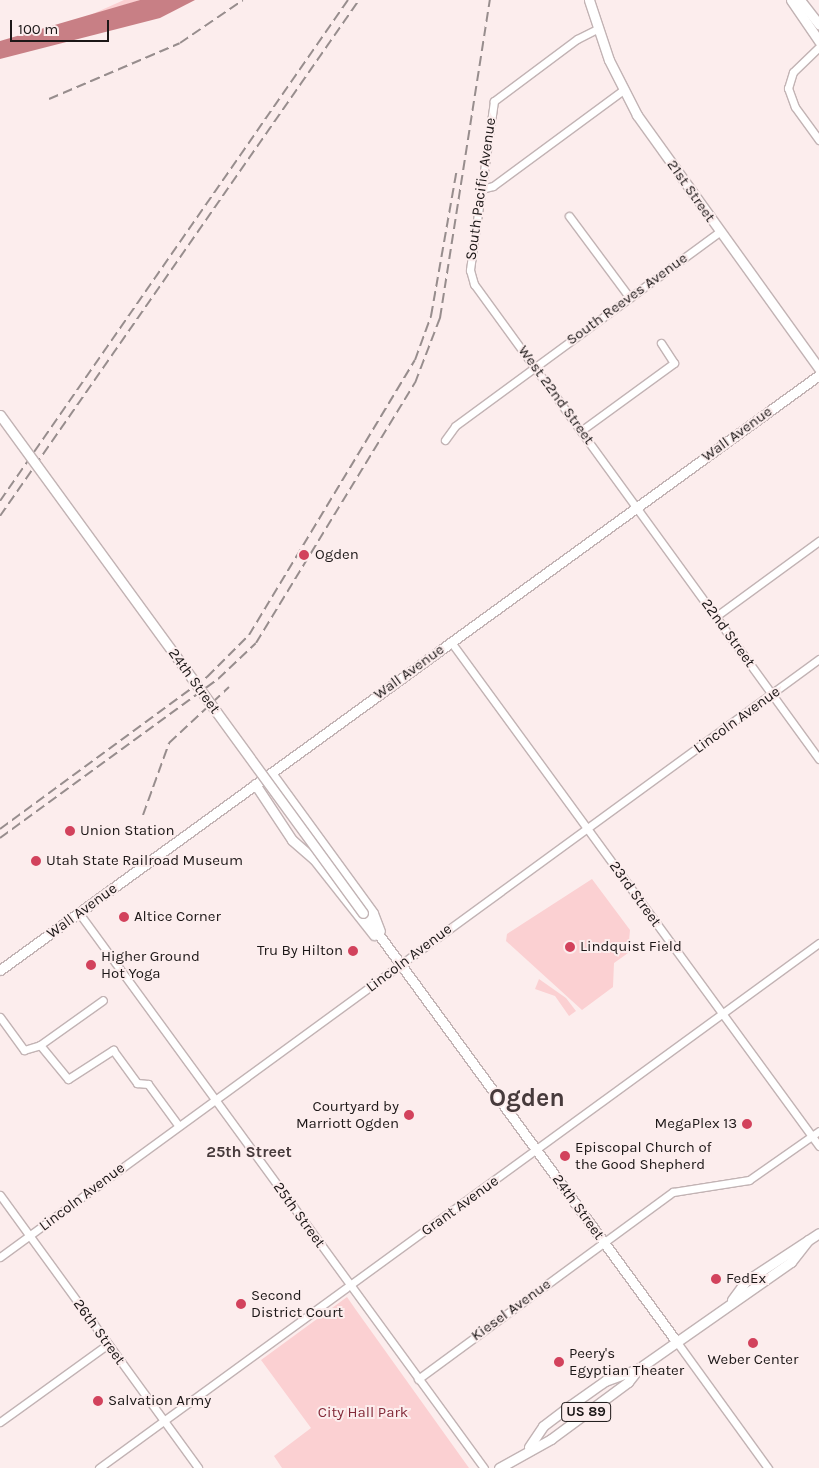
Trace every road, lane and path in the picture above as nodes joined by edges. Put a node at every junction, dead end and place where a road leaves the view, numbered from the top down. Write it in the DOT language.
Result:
graph roads {
  1 [pos="589,0"];
  2 [pos="791,0"];
  3 [pos="800,0"];
  4 [pos="819,24"];
  5 [pos="597,29"];
  6 [pos="819,41"];
  7 [pos="819,46"];
  8 [pos="623,90"];
  9 [pos="819,140"];
  10 [pos="481,189"];
  11 [pos="570,216"];
  12 [pos="719,232"];
  13 [pos="474,284"];
  14 [pos="630,298"];
  15 [pos="661,343"];
  16 [pos="535,366"];
  17 [pos="819,368"];
  18 [pos="819,375"];
  19 [pos="0,415"];
  20 [pos="582,430"];
  21 [pos="445,440"];
  22 [pos="637,506"];
  23 [pos="819,542"];
  24 [pos="715,617"];
  25 [pos="452,642"];
  26 [pos="819,660"];
  27 [pos="772,694"];
  28 [pos="819,759"];
  29 [pos="271,772"];
  30 [pos="256,784"];
  31 [pos="587,829"];
  32 [pos="79,913"];
  33 [pos="819,943"];
  34 [pos="387,947"];
  35 [pos="400,964"];
  36 [pos="0,970"];
  37 [pos="103,1000"];
  38 [pos="722,1013"];
  39 [pos="0,1017"];
  40 [pos="40,1045"];
  41 [pos="214,1098"];
  42 [pos="178,1125"];
  43 [pos="819,1131"];
  44 [pos="812,1136"];
  45 [pos="819,1146"];
  46 [pos="537,1150"];
  47 [pos="0,1195"];
  48 [pos="819,1233"];
  49 [pos="30,1236"];
  50 [pos="604,1243"];
  51 [pos="0,1257"];
  52 [pos="350,1285"];
  53 [pos="676,1341"];
  54 [pos="108,1344"];
  55 [pos="638,1369"];
  56 [pos="418,1379"];
  57 [pos="164,1421"];
  58 [pos="0,1422"];
  59 [pos="529,1447"];
  60 [pos="100,1468"];
  61 [pos="198,1468"];
  62 [pos="484,1468"];
  63 [pos="499,1468"];
  64 [pos="768,1468"];
  1 -- 5 [label="main road, 21st Street"];
  2 -- 6 [label="main road"];
  3 -- 4 [label="main road"];
  5 -- 8 [label="main road, 21st Street"];
  5 -- 10 [label="street, South Pacific Avenue"];
  7 -- 9 [label="street"];
  8 -- 10 [label="street"];
  8 -- 12 [label="main road, 21st Street"];
  10 -- 13 [label="street, South Pacific Avenue"];
  11 -- 14 [label="street"];
  12 -- 14 [label="street, South Reeves Avenue"];
  12 -- 17 [label="main road, 21st Street"];
  13 -- 16 [label="street, West 22nd Street"];
  14 -- 16 [label="street, South Reeves Avenue"];
  15 -- 20 [label="street"];
  16 -- 20 [label="street, West 22nd Street"];
  16 -- 21 [label="street, South Reeves Avenue"];
  18 -- 22 [label="main road, Wall Avenue"];
  19 -- 34 [label="main road, 24th Street, bridge"];
  20 -- 22 [label="street, West 22nd Street"];
  22 -- 24 [label="street, 22nd Street"];
  22 -- 25 [label="main road, Wall Avenue"];
  23 -- 24 [label="street"];
  24 -- 27 [label="street, 22nd Street"];
  25 -- 29 [label="main road, Wall Avenue"];
  25 -- 31 [label="street, 23rd Street"];
  26 -- 27 [label="street, Lincoln Avenue"];
  27 -- 28 [label="street, 22nd Street"];
  27 -- 31 [label="street, Lincoln Avenue"];
  29 -- 30 [label="main road, Wall Avenue"];
  29 -- 34 [label="main road, 24th Street"];
  30 -- 32 [label="main road, Wall Avenue"];
  30 -- 34 [label="main road, 24th Street"];
  31 -- 35 [label="street, Lincoln Avenue"];
  31 -- 38 [label="street, 23rd Street"];
  32 -- 36 [label="main road, Wall Avenue"];
  32 -- 41 [label="street, 25th Street"];
  33 -- 38 [label="street, Grant Avenue"];
  34 -- 35 [label="main road, 24th Street"];
  35 -- 41 [label="street, Lincoln Avenue"];
  35 -- 46 [label="main road, 24th Street"];
  37 -- 40 [label="street"];
  38 -- 44 [label="street, 23rd Street"];
  38 -- 46 [label="street, Grant Avenue"];
  39 -- 40 [label="street"];
  40 -- 42 [label="street"];
  41 -- 42 [label="street, Lincoln Avenue"];
  41 -- 52 [label="street, 25th Street"];
  42 -- 49 [label="street, Lincoln Avenue"];
  43 -- 44 [label="street, Kiesel Avenue"];
  44 -- 45 [label="street, 23rd Street"];
  44 -- 50 [label="street, Kiesel Avenue"];
  46 -- 50 [label="main road, 24th Street"];
  46 -- 52 [label="street, Grant Avenue"];
  47 -- 49 [label="street, 26th Street"];
  48 -- 53 [label="main road, US 89"];
  49 -- 51 [label="street, Lincoln Avenue"];
  49 -- 54 [label="street, 26th Street"];
  50 -- 53 [label="main road, 24th Street"];
  50 -- 56 [label="street, Kiesel Avenue"];
  52 -- 56 [label="street, 25th Street"];
  52 -- 57 [label="street, Grant Avenue"];
  53 -- 55 [label="main road, US 89"];
  53 -- 64 [label="street, 24th Street"];
  54 -- 57 [label="street, 26th Street"];
  54 -- 58 [label="street"];
  55 -- 59 [label="main road, US 89"];
  55 -- 59 [label="main road, US 89"];
  56 -- 62 [label="street, 25th Street"];
  57 -- 60 [label="street, Grant Avenue"];
  57 -- 61 [label="street, 26th Street"];
  59 -- 63 [label="main road, US 89"];
}
